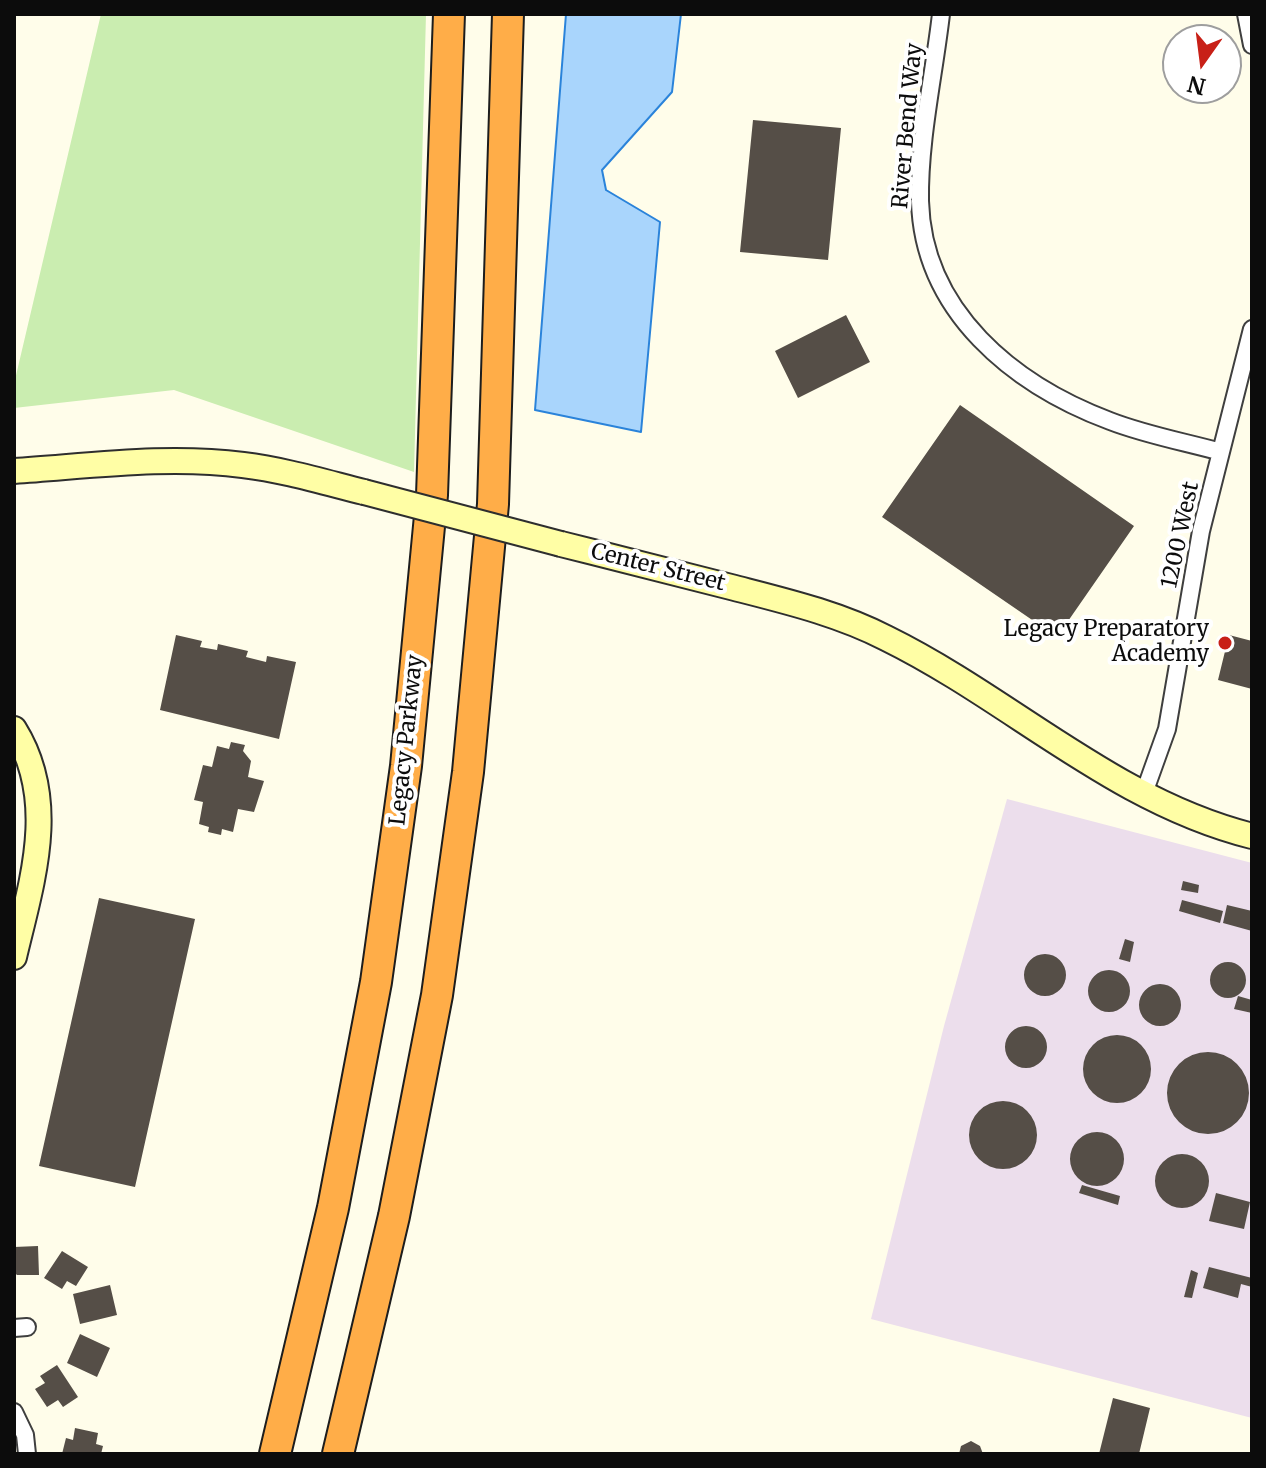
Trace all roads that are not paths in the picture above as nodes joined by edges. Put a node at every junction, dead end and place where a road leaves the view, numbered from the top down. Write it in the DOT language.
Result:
graph roads {
  1 [pos="449,14"];
  2 [pos="508,14"];
  3 [pos="941,14"];
  4 [pos="1246,14"];
  5 [pos="1252,45"];
  6 [pos="1252,329"];
  7 [pos="1221,452"];
  8 [pos="14,471"];
  9 [pos="14,729"];
  10 [pos="1143,796"];
  11 [pos="1252,836"];
  12 [pos="14,957"];
  13 [pos="14,1412"];
  14 [pos="27,1454"];
  15 [pos="275,1454"];
  16 [pos="338,1454"];
  1 -- 15 [label="highway, Legacy Parkway"];
  2 -- 16 [label="highway"];
  3 -- 7 [label="street, River Bend Way"];
  4 -- 5 [label="street"];
  6 -- 7 [label="street, 1200 West"];
  7 -- 10 [label="street, 1200 West"];
  8 -- 10 [label="street, Center Street, bridge"];
  9 -- 12 [label="street"];
  10 -- 11 [label="street, Center Street"];
  13 -- 14 [label="street"];
}
